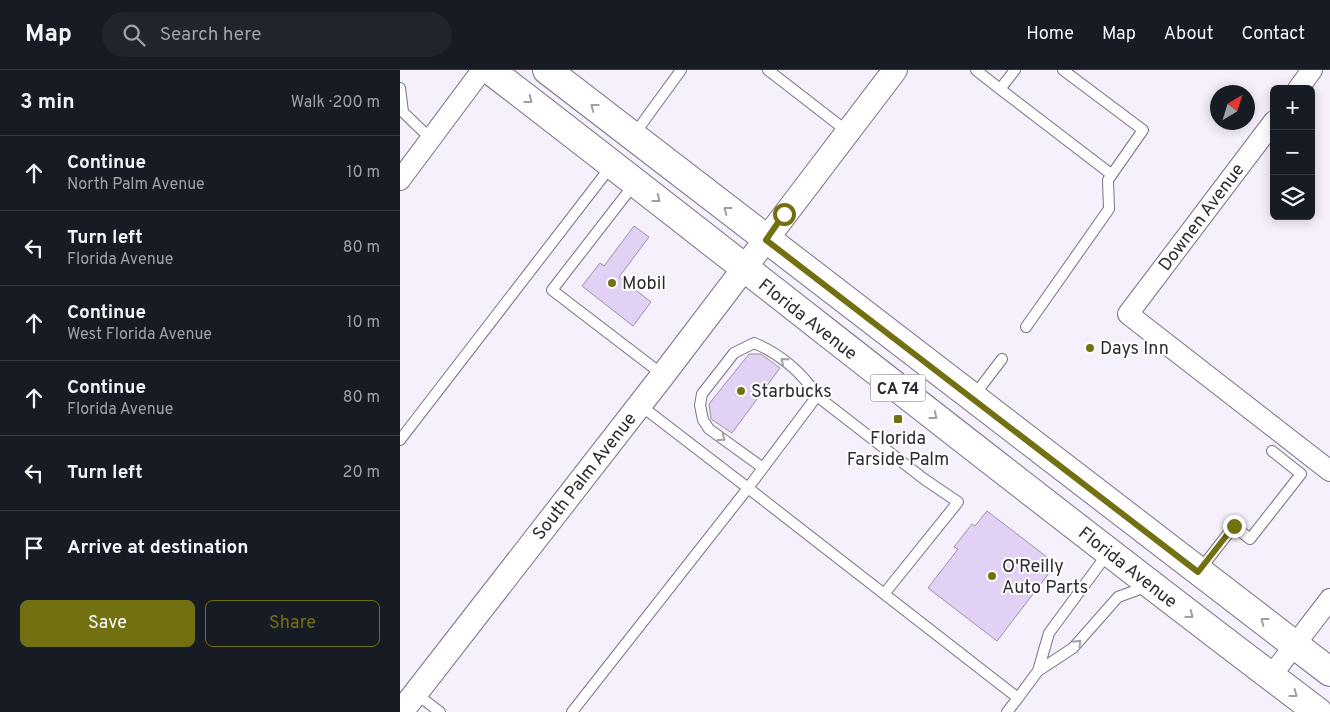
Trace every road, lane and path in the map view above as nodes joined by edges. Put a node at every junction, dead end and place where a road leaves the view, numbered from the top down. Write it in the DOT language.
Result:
graph roads {
  1 [pos="482,70"];
  2 [pos="490,70"];
  3 [pos="547,70"];
  4 [pos="680,70"];
  5 [pos="768,70"];
  6 [pos="976,70"];
  7 [pos="1015,70"];
  8 [pos="1063,70"];
  9 [pos="1312,70"];
  10 [pos="893,71"];
  11 [pos="1301,85"];
  12 [pos="400,88"];
  13 [pos="1000,89"];
  14 [pos="402,112"];
  15 [pos="1270,126"];
  16 [pos="848,132"];
  17 [pos="633,136"];
  18 [pos="431,138"];
  19 [pos="613,164"];
  20 [pos="1111,174"];
  21 [pos="400,180"];
  22 [pos="636,182"];
  23 [pos="766,240"];
  24 [pos="744,268"];
  25 [pos="1026,327"];
  26 [pos="1002,359"];
  27 [pos="663,375"];
  28 [pos="817,396"];
  29 [pos="972,397"];
  30 [pos="640,405"];
  31 [pos="400,440"];
  32 [pos="1272,451"];
  33 [pos="763,468"];
  34 [pos="1330,471"];
  35 [pos="748,488"];
  36 [pos="1108,552"];
  37 [pos="1198,572"];
  38 [pos="1151,585"];
  39 [pos="884,594"];
  40 [pos="1330,599"];
  41 [pos="1294,645"];
  42 [pos="1038,671"];
  43 [pos="1330,672"];
  44 [pos="1270,676"];
  45 [pos="415,693"];
  46 [pos="1018,698"];
  47 [pos="401,712"];
  48 [pos="440,712"];
  49 [pos="572,712"];
  50 [pos="1007,712"];
  51 [pos="1318,712"];
  1 -- 18 [label="street"];
  2 -- 19 [label="main road, Florida Avenue / CA 74, one-way"];
  17 -- 3 [label="main road, one-way"];
  4 -- 17 [label="lane"];
  5 -- 16 [label="lane"];
  6 -- 13 [label="lane"];
  7 -- 13 [label="lane"];
  8 -- 20 [label="lane"];
  9 -- 11 [label="street"];
  10 -- 16 [label="street, South Palm Avenue"];
  12 -- 14 [label="lane"];
  13 -- 20 [label="lane"];
  14 -- 18 [label="lane"];
  15 -- 34 [label="street, Downen Avenue"];
  16 -- 23 [label="street, South Palm Avenue"];
  23 -- 17 [label="main road, one-way"];
  18 -- 21 [label="street"];
  19 -- 22 [label="main road, Florida Avenue / CA 74"];
  19 -- 31 [label="lane"];
  20 -- 25 [label="lane"];
  22 -- 24 [label="main road, Florida Avenue / CA 74, one-way"];
  22 -- 27 [label="lane"];
  23 -- 24 [label="street, South Palm Avenue"];
  23 -- 29 [label="main road"];
  24 -- 27 [label="street, South Palm Avenue"];
  24 -- 36 [label="main road, Florida Avenue / CA 74, one-way"];
  26 -- 29 [label="lane"];
  27 -- 30 [label="street, South Palm Avenue"];
  28 -- 33 [label="lane"];
  28 -- 33 [label="lane, one-way"];
  28 -- 39 [label="lane"];
  29 -- 37 [label="main road"];
  30 -- 35 [label="lane"];
  30 -- 45 [label="street, South Palm Avenue"];
  32 -- 37 [label="lane"];
  33 -- 35 [label="lane"];
  35 -- 39 [label="lane"];
  35 -- 49 [label="lane"];
  36 -- 38 [label="main road, Florida Avenue / CA 74"];
  36 -- 42 [label="lane"];
  41 -- 37 [label="main road, one-way"];
  42 -- 38 [label="lane, one-way"];
  38 -- 44 [label="main road, Florida Avenue / CA 74, one-way"];
  39 -- 46 [label="lane"];
  40 -- 41 [label="street"];
  41 -- 43 [label="main road"];
  41 -- 44 [label="street"];
  42 -- 46 [label="lane"];
  44 -- 51 [label="main road, Florida Avenue / CA 74, one-way"];
  45 -- 47 [label="street, South Palm Avenue"];
  45 -- 48 [label="lane"];
  46 -- 50 [label="lane"];
}
